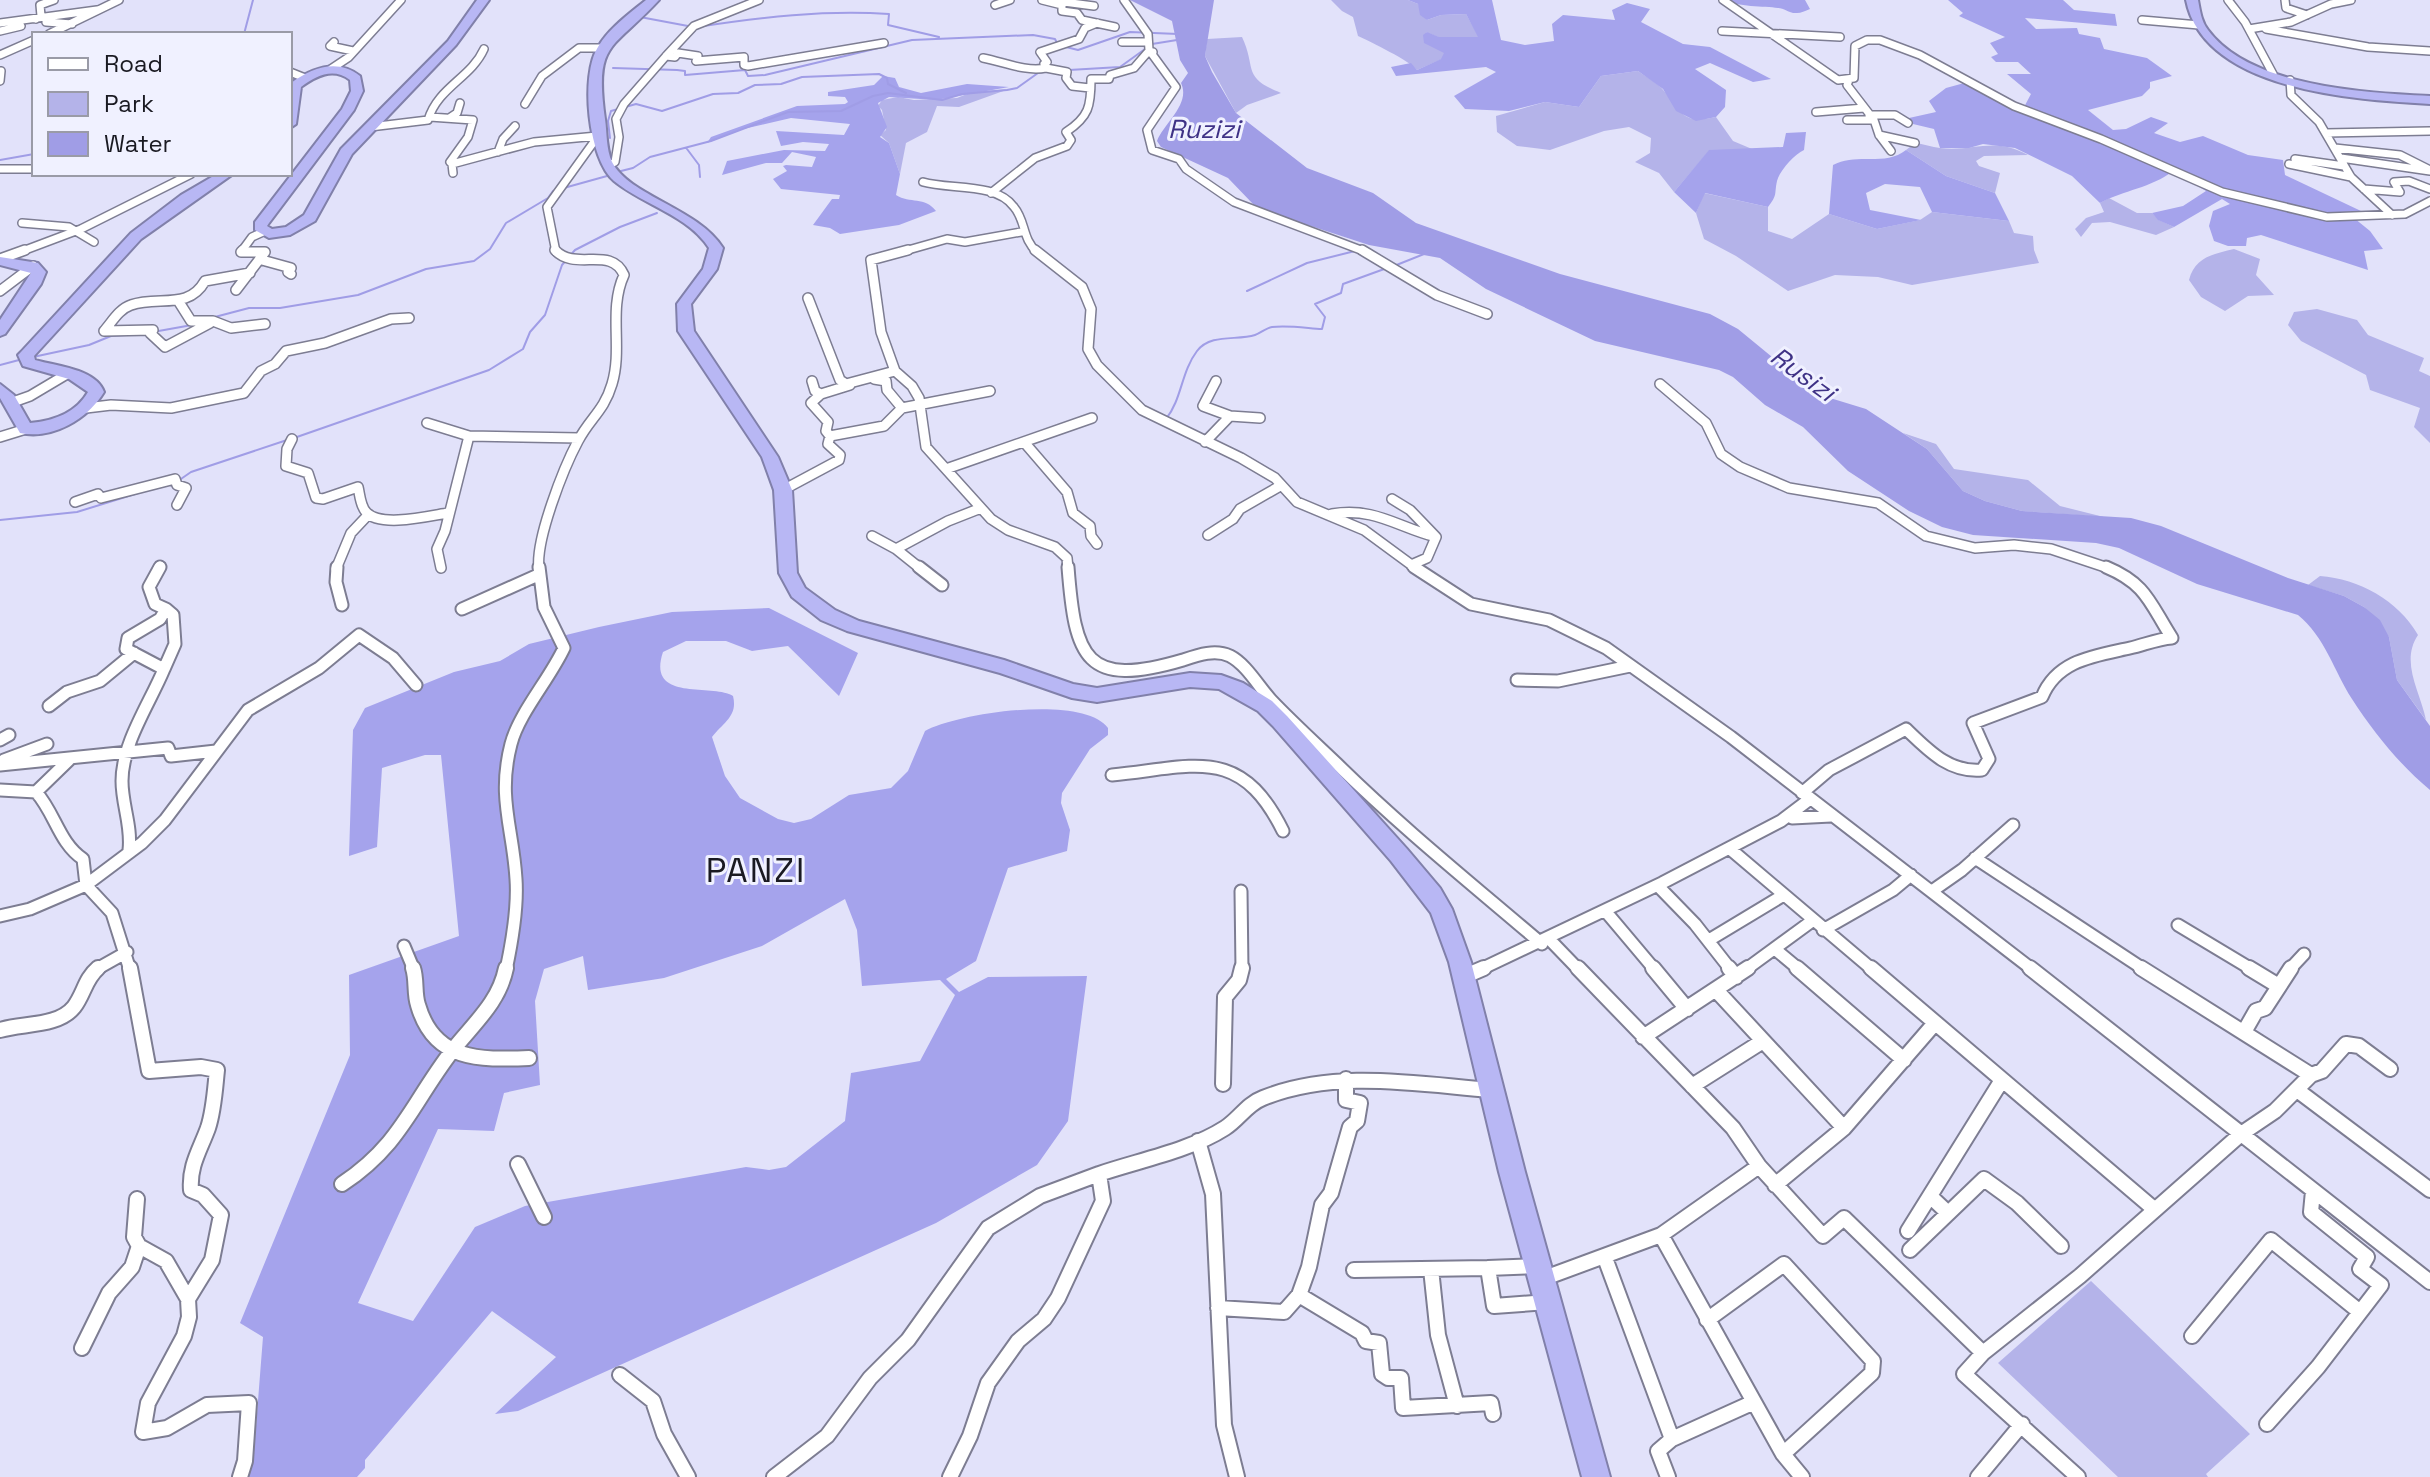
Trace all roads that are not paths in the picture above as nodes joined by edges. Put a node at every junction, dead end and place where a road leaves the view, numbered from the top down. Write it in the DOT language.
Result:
graph roads {
  1 [pos="54,0"];
  2 [pos="119,0"];
  3 [pos="401,0"];
  4 [pos="483,0"];
  5 [pos="653,0"];
  6 [pos="759,0"];
  7 [pos="1010,0"];
  8 [pos="1042,0"];
  9 [pos="1124,0"];
  10 [pos="1723,0"];
  11 [pos="2192,0"];
  12 [pos="2228,0"];
  13 [pos="2285,0"];
  14 [pos="2351,0"];
  15 [pos="1051,1"];
  16 [pos="995,5"];
  17 [pos="1094,6"];
  18 [pos="97,10"];
  19 [pos="2307,15"];
  20 [pos="36,19"];
  21 [pos="2142,20"];
  22 [pos="0,23"];
  23 [pos="1097,23"];
  24 [pos="72,24"];
  25 [pos="24,25"];
  26 [pos="2199,25"];
  27 [pos="1115,27"];
  28 [pos="2249,29"];
  29 [pos="2266,29"];
  30 [pos="0,31"];
  31 [pos="1722,31"];
  32 [pos="54,32"];
  33 [pos="1771,35"];
  34 [pos="1840,37"];
  35 [pos="32,41"];
  36 [pos="334,42"];
  37 [pos="1122,42"];
  38 [pos="884,43"];
  39 [pos="1149,47"];
  40 [pos="603,48"];
  41 [pos="484,49"];
  42 [pos="353,51"];
  43 [pos="2430,51"];
  44 [pos="0,55"];
  45 [pos="666,56"];
  46 [pos="983,58"];
  47 [pos="696,61"];
  48 [pos="660,63"];
  49 [pos="1046,68"];
  50 [pos="331,69"];
  51 [pos="1,71"];
  52 [pos="292,73"];
  53 [pos="2273,74"];
  54 [pos="305,78"];
  55 [pos="1849,80"];
  56 [pos="2290,80"];
  57 [pos="0,81"];
  58 [pos="1090,88"];
  59 [pos="1852,93"];
  60 [pos="292,94"];
  61 [pos="2430,100"];
  62 [pos="460,103"];
  63 [pos="525,104"];
  64 [pos="1839,109"];
  65 [pos="1816,112"];
  66 [pos="1869,114"];
  67 [pos="430,117"];
  68 [pos="451,117"];
  69 [pos="1908,123"];
  70 [pos="515,126"];
  71 [pos="370,127"];
  72 [pos="2430,131"];
  73 [pos="2326,133"];
  74 [pos="599,134"];
  75 [pos="1879,135"];
  76 [pos="1915,143"];
  77 [pos="2335,148"];
  78 [pos="1891,151"];
  79 [pos="499,153"];
  80 [pos="2342,162"];
  81 [pos="608,165"];
  82 [pos="0,169"];
  83 [pos="32,169"];
  84 [pos="2430,171"];
  85 [pos="187,176"];
  86 [pos="223,176"];
  87 [pos="2351,177"];
  88 [pos="923,182"];
  89 [pos="2364,189"];
  90 [pos="2430,189"];
  91 [pos="991,193"];
  92 [pos="2430,201"];
  93 [pos="2392,215"];
  94 [pos="22,223"];
  95 [pos="81,229"];
  96 [pos="263,232"];
  97 [pos="1021,232"];
  98 [pos="94,242"];
  99 [pos="0,260"];
  100 [pos="262,260"];
  101 [pos="33,266"];
  102 [pos="250,273"];
  103 [pos="291,274"];
  104 [pos="236,290"];
  105 [pos="0,291"];
  106 [pos="808,298"];
  107 [pos="179,302"];
  108 [pos="1487,314"];
  109 [pos="117,315"];
  110 [pos="409,318"];
  111 [pos="213,321"];
  112 [pos="98,324"];
  113 [pos="265,324"];
  114 [pos="0,331"];
  115 [pos="895,371"];
  116 [pos="67,374"];
  117 [pos="812,381"];
  118 [pos="1216,381"];
  119 [pos="1660,384"];
  120 [pos="0,389"];
  121 [pos="990,391"];
  122 [pos="821,394"];
  123 [pos="13,402"];
  124 [pos="919,404"];
  125 [pos="86,408"];
  126 [pos="902,408"];
  127 [pos="1230,416"];
  128 [pos="1092,418"];
  129 [pos="1260,418"];
  130 [pos="427,423"];
  131 [pos="26,429"];
  132 [pos="469,436"];
  133 [pos="830,436"];
  134 [pos="0,437"];
  135 [pos="579,438"];
  136 [pos="292,439"];
  137 [pos="1024,442"];
  138 [pos="1205,442"];
  139 [pos="946,469"];
  140 [pos="1280,486"];
  141 [pos="783,490"];
  142 [pos="1392,499"];
  143 [pos="75,502"];
  144 [pos="177,505"];
  145 [pos="981,508"];
  146 [pos="448,513"];
  147 [pos="1332,514"];
  148 [pos="368,515"];
  149 [pos="1208,535"];
  150 [pos="872,536"];
  151 [pos="1436,537"];
  152 [pos="1097,544"];
  153 [pos="896,549"];
  154 [pos="1411,565"];
  155 [pos="160,566"];
  156 [pos="441,568"];
  157 [pos="538,575"];
  158 [pos="942,585"];
  159 [pos="342,605"];
  160 [pos="166,609"];
  161 [pos="462,609"];
  162 [pos="134,653"];
  163 [pos="1630,666"];
  164 [pos="164,669"];
  165 [pos="1517,680"];
  166 [pos="416,685"];
  167 [pos="49,706"];
  168 [pos="47,744"];
  169 [pos="217,751"];
  170 [pos="127,752"];
  171 [pos="71,758"];
  172 [pos="0,763"];
  173 [pos="1112,775"];
  174 [pos="0,790"];
  175 [pos="36,792"];
  176 [pos="1806,796"];
  177 [pos="1832,816"];
  178 [pos="1792,818"];
  179 [pos="2013,825"];
  180 [pos="1283,831"];
  181 [pos="1729,848"];
  182 [pos="129,850"];
  183 [pos="1975,858"];
  184 [pos="1911,875"];
  185 [pos="86,885"];
  186 [pos="1659,887"];
  187 [pos="1241,891"];
  188 [pos="1932,891"];
  189 [pos="1782,896"];
  190 [pos="1607,913"];
  191 [pos="0,916"];
  192 [pos="2178,925"];
  193 [pos="1818,926"];
  194 [pos="1709,940"];
  195 [pos="1546,942"];
  196 [pos="404,946"];
  197 [pos="1776,950"];
  198 [pos="127,952"];
  199 [pos="2304,954"];
  200 [pos="1463,977"];
  201 [pos="1736,977"];
  202 [pos="2277,985"];
  203 [pos="1716,990"];
  204 [pos="1687,1009"];
  205 [pos="1935,1023"];
  206 [pos="0,1030"];
  207 [pos="2244,1032"];
  208 [pos="1643,1037"];
  209 [pos="1763,1041"];
  210 [pos="452,1051"];
  211 [pos="529,1058"];
  212 [pos="1904,1060"];
  213 [pos="2390,1069"];
  214 [pos="2311,1075"];
  215 [pos="1346,1079"];
  216 [pos="2002,1080"];
  217 [pos="1223,1084"];
  218 [pos="1692,1086"];
  219 [pos="1492,1090"];
  220 [pos="2297,1090"];
  221 [pos="1844,1128"];
  222 [pos="2241,1134"];
  223 [pos="1198,1141"];
  224 [pos="518,1164"];
  225 [pos="1759,1166"];
  226 [pos="1099,1174"];
  227 [pos="342,1184"];
  228 [pos="1775,1185"];
  229 [pos="2430,1190"];
  230 [pos="2313,1191"];
  231 [pos="1930,1196"];
  232 [pos="137,1199"];
  233 [pos="2154,1209"];
  234 [pos="1948,1213"];
  235 [pos="544,1217"];
  236 [pos="1908,1231"];
  237 [pos="1661,1235"];
  238 [pos="139,1246"];
  239 [pos="2061,1246"];
  240 [pos="1910,1250"];
  241 [pos="1605,1258"];
  242 [pos="1488,1268"];
  243 [pos="1431,1269"];
  244 [pos="1354,1270"];
  245 [pos="1540,1273"];
  246 [pos="2430,1282"];
  247 [pos="1299,1295"];
  248 [pos="188,1299"];
  249 [pos="1548,1302"];
  250 [pos="1218,1308"];
  251 [pos="2360,1312"];
  252 [pos="1707,1320"];
  253 [pos="2192,1336"];
  254 [pos="82,1348"];
  255 [pos="1983,1353"];
  256 [pos="620,1375"];
  257 [pos="1754,1402"];
  258 [pos="1457,1406"];
  259 [pos="1493,1414"];
  260 [pos="2022,1424"];
  261 [pos="2267,1424"];
  262 [pos="1672,1439"];
  263 [pos="1783,1454"];
  264 [pos="240,1477"];
  265 [pos="688,1477"];
  266 [pos="774,1477"];
  267 [pos="950,1477"];
  268 [pos="1237,1477"];
  269 [pos="1596,1477"];
  270 [pos="1668,1477"];
  271 [pos="1802,1477"];
  272 [pos="1978,1477"];
  273 [pos="2078,1477"];
  1 -- 20 [label="street"];
  2 -- 18 [label="street"];
  3 -- 42 [label="street"];
  4 -- 71 [label="highway"];
  5 -- 40 [label="highway"];
  6 -- 45 [label="street"];
  7 -- 16 [label="street"];
  8 -- 15 [label="street"];
  9 -- 39 [label="street"];
  10 -- 33 [label="street"];
  11 -- 26 [label="highway"];
  12 -- 28 [label="street"];
  13 -- 19 [label="street"];
  14 -- 19 [label="street"];
  15 -- 17 [label="street"];
  15 -- 23 [label="street"];
  18 -- 20 [label="street"];
  18 -- 24 [label="street"];
  19 -- 29 [label="street"];
  20 -- 22 [label="street"];
  20 -- 25 [label="street"];
  21 -- 26 [label="street"];
  23 -- 27 [label="street"];
  23 -- 49 [label="street"];
  24 -- 25 [label="street"];
  24 -- 32 [label="street"];
  25 -- 30 [label="street"];
  26 -- 53 [label="highway"];
  28 -- 29 [label="street"];
  28 -- 53 [label="street"];
  29 -- 43 [label="street"];
  31 -- 33 [label="street"];
  33 -- 34 [label="street"];
  33 -- 55 [label="street"];
  35 -- 44 [label="street"];
  36 -- 42 [label="street"];
  37 -- 39 [label="street"];
  38 -- 47 [label="street"];
  39 -- 58 [label="street"];
  39 -- 108 [label="street"];
  40 -- 63 [label="street"];
  40 -- 74 [label="highway"];
  41 -- 67 [label="street"];
  42 -- 50 [label="street"];
  45 -- 47 [label="street"];
  45 -- 48 [label="street"];
  46 -- 49 [label="street"];
  47 -- 48 [label="street"];
  48 -- 81 [label="street"];
  49 -- 58 [label="street"];
  50 -- 54 [label="highway"];
  50 -- 96 [label="highway"];
  51 -- 57 [label="street"];
  52 -- 54 [label="street"];
  53 -- 56 [label="highway"];
  54 -- 60 [label="highway"];
  55 -- 59 [label="street"];
  55 -- 93 [label="street"];
  56 -- 61 [label="highway"];
  56 -- 73 [label="street"];
  58 -- 91 [label="street"];
  59 -- 64 [label="street"];
  59 -- 66 [label="street"];
  62 -- 68 [label="street"];
  64 -- 65 [label="street"];
  64 -- 66 [label="street"];
  64 -- 66 [label="street"];
  66 -- 69 [label="street"];
  66 -- 75 [label="street"];
  67 -- 68 [label="street"];
  67 -- 71 [label="street"];
  68 -- 79 [label="street"];
  70 -- 79 [label="street"];
  71 -- 96 [label="highway"];
  72 -- 73 [label="street"];
  73 -- 77 [label="street"];
  74 -- 79 [label="street"];
  74 -- 81 [label="highway"];
  74 -- 135 [label="street"];
  75 -- 76 [label="street"];
  75 -- 78 [label="street"];
  77 -- 80 [label="street"];
  77 -- 84 [label="street"];
  80 -- 84 [label="street"];
  80 -- 87 [label="street"];
  80 -- 87 [label="street"];
  81 -- 141 [label="highway"];
  82 -- 83 [label="street"];
  85 -- 95 [label="street"];
  86 -- 116 [label="highway"];
  87 -- 89 [label="street"];
  88 -- 91 [label="street"];
  89 -- 90 [label="street"];
  89 -- 93 [label="street"];
  91 -- 97 [label="street"];
  92 -- 93 [label="street"];
  94 -- 95 [label="street"];
  95 -- 98 [label="street"];
  95 -- 99 [label="street"];
  96 -- 100 [label="street"];
  97 -- 115 [label="street"];
  97 -- 138 [label="street"];
  99 -- 101 [label="highway"];
  100 -- 102 [label="street"];
  100 -- 103 [label="street"];
  101 -- 105 [label="street"];
  101 -- 114 [label="highway"];
  102 -- 104 [label="street"];
  102 -- 107 [label="street"];
  106 -- 115 [label="street"];
  107 -- 109 [label="street"];
  107 -- 111 [label="street"];
  109 -- 111 [label="street"];
  109 -- 112 [label="street"];
  110 -- 125 [label="street"];
  111 -- 113 [label="street"];
  115 -- 124 [label="street"];
  116 -- 123 [label="street"];
  116 -- 125 [label="highway"];
  117 -- 122 [label="street"];
  118 -- 127 [label="street"];
  119 -- 176 [label="street"];
  120 -- 123 [label="highway"];
  121 -- 124 [label="street"];
  122 -- 126 [label="street"];
  122 -- 133 [label="street"];
  123 -- 131 [label="highway"];
  124 -- 126 [label="street"];
  124 -- 139 [label="street"];
  125 -- 131 [label="highway"];
  126 -- 133 [label="street"];
  127 -- 129 [label="street"];
  127 -- 138 [label="street"];
  128 -- 137 [label="street"];
  130 -- 132 [label="street"];
  131 -- 134 [label="street"];
  132 -- 135 [label="street"];
  132 -- 146 [label="street"];
  133 -- 141 [label="street"];
  135 -- 157 [label="street"];
  136 -- 148 [label="street"];
  137 -- 139 [label="street"];
  137 -- 152 [label="street"];
  138 -- 140 [label="street"];
  139 -- 145 [label="street"];
  140 -- 147 [label="street"];
  140 -- 149 [label="street"];
  141 -- 200 [label="highway"];
  142 -- 151 [label="street"];
  143 -- 144 [label="street"];
  145 -- 153 [label="street"];
  145 -- 195 [label="street"];
  146 -- 148 [label="street"];
  146 -- 156 [label="street"];
  147 -- 151 [label="street"];
  147 -- 154 [label="street"];
  148 -- 159 [label="street"];
  150 -- 153 [label="street"];
  151 -- 154 [label="street"];
  153 -- 158 [label="street"];
  154 -- 163 [label="street"];
  155 -- 160 [label="street"];
  157 -- 161 [label="street"];
  157 -- 210 [label="street"];
  160 -- 162 [label="street"];
  160 -- 164 [label="street"];
  162 -- 164 [label="street"];
  162 -- 167 [label="street"];
  163 -- 165 [label="street"];
  163 -- 176 [label="street"];
  164 -- 170 [label="street"];
  166 -- 169 [label="street"];
  168 -- 172 [label="street"];
  169 -- 170 [label="street"];
  169 -- 182 [label="street"];
  170 -- 171 [label="street"];
  170 -- 182 [label="street"];
  171 -- 172 [label="street"];
  171 -- 175 [label="street"];
  173 -- 180 [label="street"];
  174 -- 175 [label="street"];
  175 -- 185 [label="street"];
  176 -- 177 [label="street"];
  176 -- 178 [label="street"];
  177 -- 178 [label="street"];
  177 -- 184 [label="street"];
  178 -- 181 [label="street"];
  179 -- 183 [label="street"];
  181 -- 186 [label="street"];
  181 -- 189 [label="street"];
  182 -- 185 [label="street"];
  183 -- 188 [label="street"];
  183 -- 207 [label="street"];
  184 -- 188 [label="street"];
  184 -- 193 [label="street"];
  185 -- 191 [label="street"];
  185 -- 198 [label="street"];
  186 -- 190 [label="street"];
  186 -- 194 [label="street"];
  187 -- 217 [label="street"];
  188 -- 222 [label="street"];
  189 -- 193 [label="street"];
  189 -- 194 [label="street"];
  190 -- 195 [label="street"];
  190 -- 204 [label="street"];
  192 -- 202 [label="street"];
  193 -- 197 [label="street"];
  193 -- 205 [label="street"];
  194 -- 201 [label="street"];
  195 -- 200 [label="street"];
  195 -- 208 [label="street"];
  196 -- 210 [label="street"];
  197 -- 201 [label="street"];
  197 -- 212 [label="street"];
  198 -- 206 [label="street"];
  198 -- 248 [label="street"];
  199 -- 202 [label="street"];
  200 -- 219 [label="highway"];
  201 -- 203 [label="street"];
  202 -- 207 [label="street"];
  203 -- 204 [label="street"];
  203 -- 209 [label="street"];
  204 -- 208 [label="street"];
  205 -- 212 [label="street"];
  205 -- 216 [label="street"];
  207 -- 214 [label="street"];
  208 -- 218 [label="street"];
  209 -- 218 [label="street"];
  209 -- 221 [label="street"];
  210 -- 211 [label="street"];
  210 -- 227 [label="street"];
  212 -- 221 [label="street"];
  213 -- 214 [label="street"];
  214 -- 220 [label="street"];
  215 -- 219 [label="street"];
  215 -- 223 [label="street"];
  215 -- 247 [label="street"];
  216 -- 231 [label="street"];
  216 -- 233 [label="street"];
  218 -- 225 [label="street"];
  219 -- 245 [label="highway"];
  220 -- 222 [label="street"];
  220 -- 229 [label="street"];
  221 -- 228 [label="street"];
  222 -- 230 [label="street"];
  222 -- 233 [label="street"];
  223 -- 226 [label="street"];
  223 -- 250 [label="street"];
  224 -- 235 [label="street"];
  225 -- 228 [label="street"];
  225 -- 237 [label="street"];
  226 -- 266 [label="street"];
  226 -- 267 [label="street"];
  228 -- 255 [label="street"];
  230 -- 246 [label="street"];
  230 -- 251 [label="street"];
  231 -- 234 [label="street"];
  231 -- 236 [label="street"];
  232 -- 238 [label="street"];
  233 -- 255 [label="street"];
  234 -- 239 [label="street"];
  234 -- 240 [label="street"];
  237 -- 241 [label="street"];
  237 -- 252 [label="street"];
  238 -- 248 [label="street"];
  238 -- 254 [label="street"];
  241 -- 245 [label="street"];
  241 -- 262 [label="street"];
  242 -- 243 [label="street"];
  242 -- 245 [label="street"];
  242 -- 249 [label="street"];
  243 -- 244 [label="street"];
  243 -- 258 [label="street"];
  245 -- 249 [label="highway"];
  247 -- 250 [label="street"];
  247 -- 258 [label="street"];
  248 -- 264 [label="street"];
  249 -- 269 [label="highway"];
  250 -- 268 [label="street"];
  251 -- 253 [label="street"];
  251 -- 261 [label="street"];
  252 -- 257 [label="street"];
  252 -- 263 [label="street"];
  255 -- 260 [label="street"];
  256 -- 265 [label="street"];
  257 -- 262 [label="street"];
  257 -- 263 [label="street"];
  258 -- 259 [label="street"];
  260 -- 272 [label="street"];
  260 -- 273 [label="street"];
  262 -- 270 [label="street"];
  263 -- 271 [label="street"];
}
